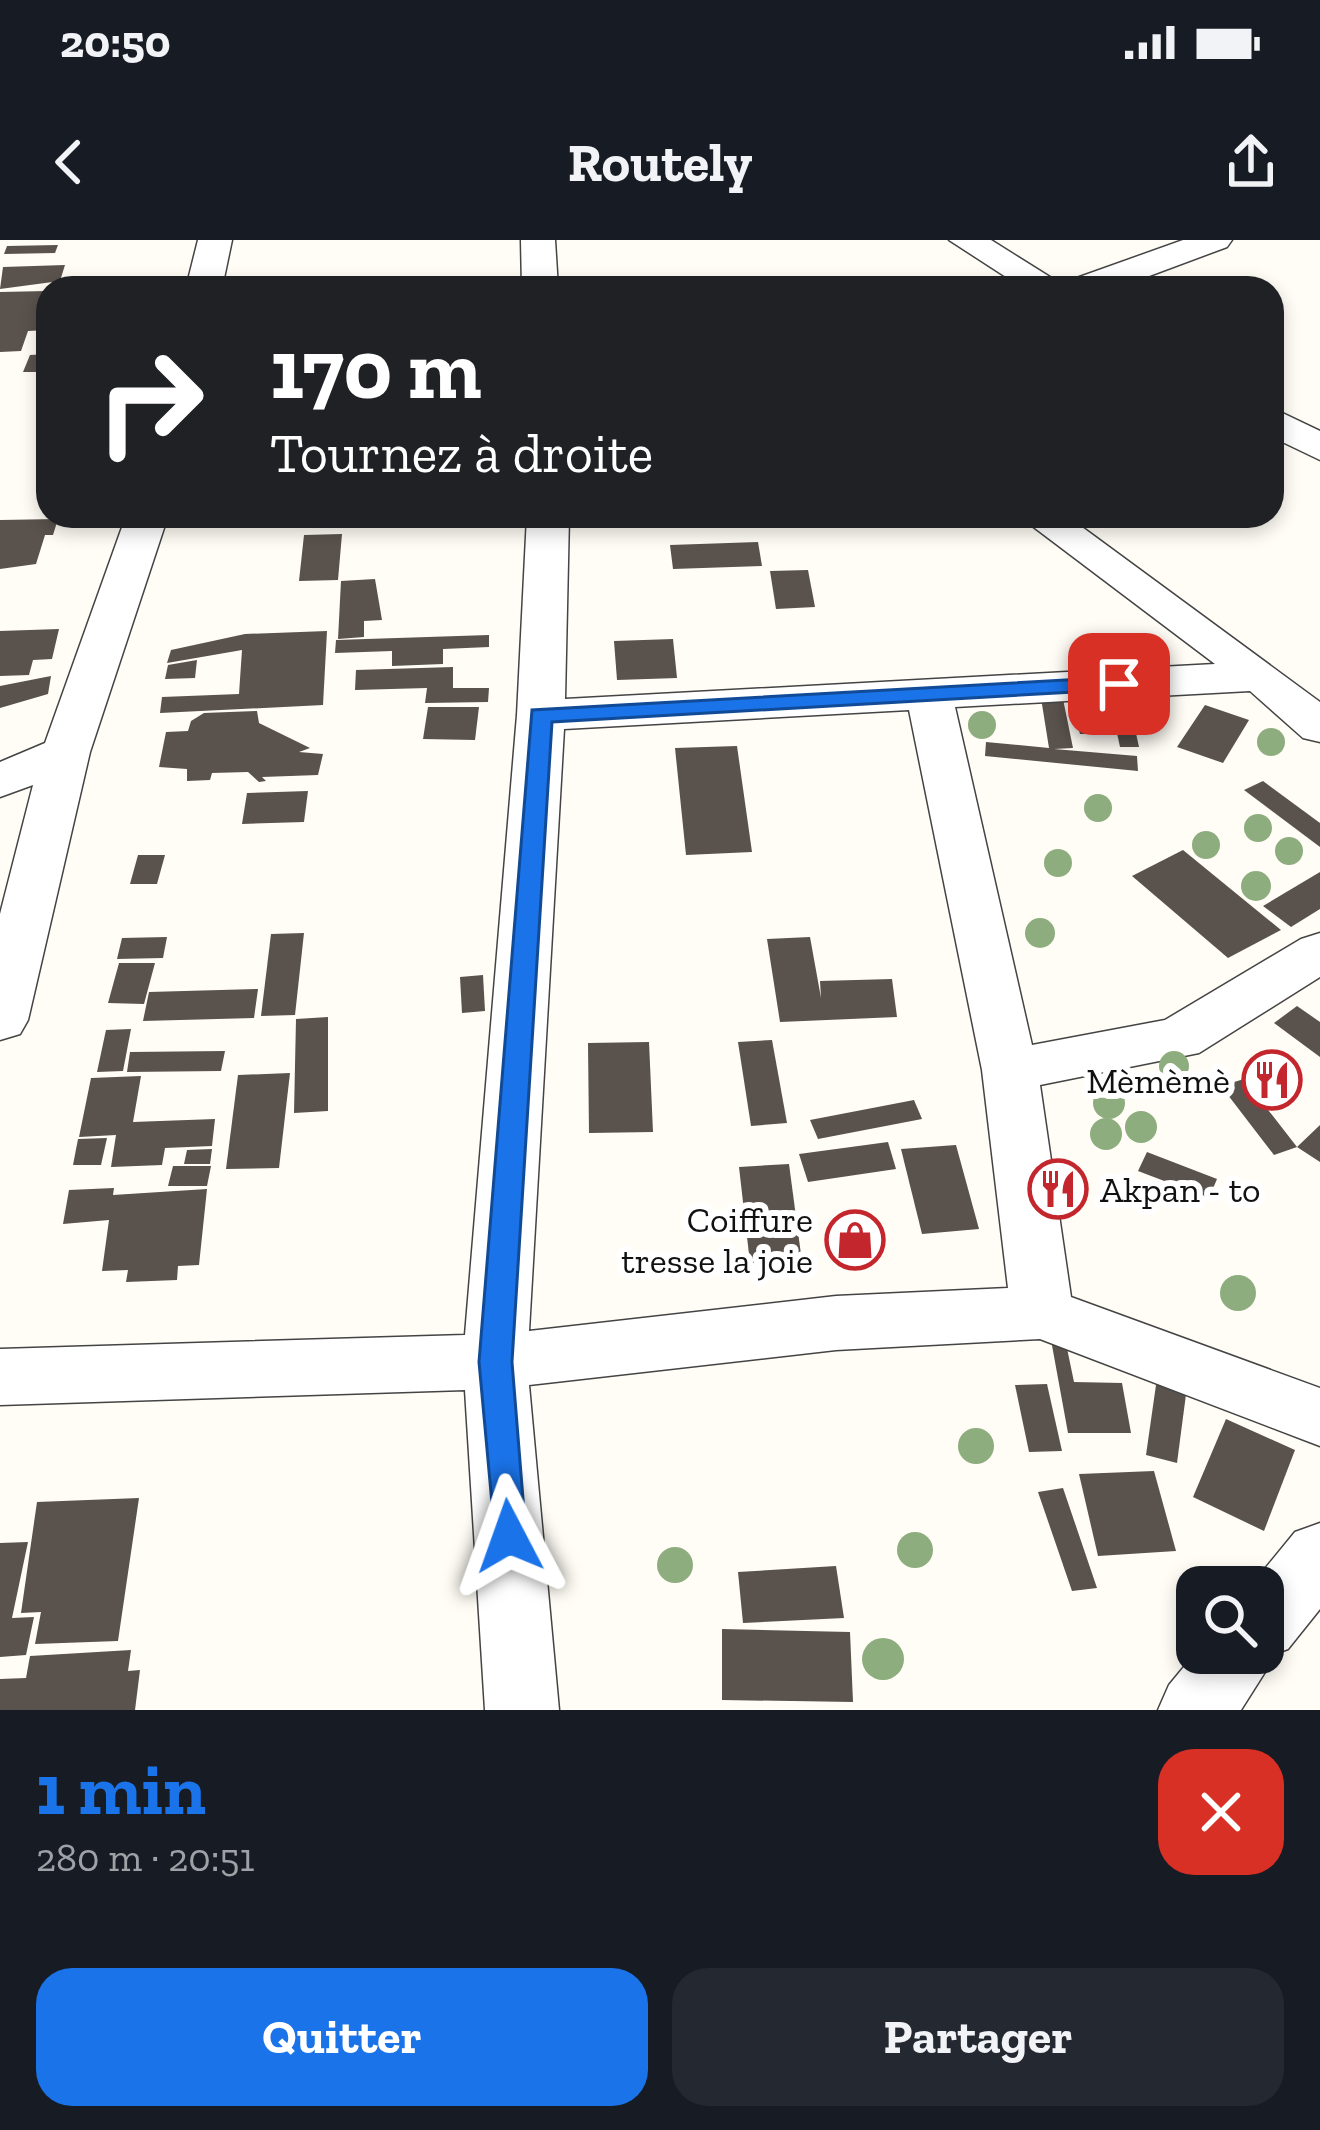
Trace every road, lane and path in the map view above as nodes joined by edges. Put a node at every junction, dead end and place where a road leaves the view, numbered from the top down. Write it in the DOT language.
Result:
graph roads {
  1 [pos="215,240"];
  2 [pos="538,240"];
  3 [pos="966,240"];
  4 [pos="1215,240"];
  5 [pos="206,276"];
  6 [pos="540,276"];
  7 [pos="1028,276"];
  8 [pos="1117,276"];
  9 [pos="1284,426"];
  10 [pos="1320,448"];
  11 [pos="1320,458"];
  12 [pos="1284,459"];
  13 [pos="143,528"];
  14 [pos="548,528"];
  15 [pos="1057,528"];
  16 [pos="1261,676"];
  17 [pos="929,694"];
  18 [pos="541,715"];
  19 [pos="1320,727"];
  20 [pos="66,752"];
  21 [pos="0,781"];
  22 [pos="1320,952"];
  23 [pos="0,1020"];
  24 [pos="1010,1070"];
  25 [pos="1042,1313"];
  26 [pos="496,1362"];
  27 [pos="0,1377"];
  28 [pos="1320,1417"];
  29 [pos="1320,1555"];
  30 [pos="1284,1599"];
  31 [pos="1224,1674"];
  32 [pos="522,1710"];
  33 [pos="1195,1710"];
  1 -- 5 [label="street"];
  2 -- 6 [label="street"];
  3 -- 7 [label="street"];
  4 -- 8 [label="street"];
  9 -- 10 [label="street"];
  11 -- 12 [label="street"];
  13 -- 20 [label="street"];
  14 -- 18 [label="street"];
  15 -- 16 [label="street"];
  16 -- 17 [label="street"];
  16 -- 19 [label="street"];
  17 -- 18 [label="street"];
  17 -- 24 [label="street"];
  18 -- 26 [label="street"];
  20 -- 21 [label="street"];
  20 -- 23 [label="street"];
  22 -- 24 [label="street"];
  24 -- 25 [label="street"];
  25 -- 26 [label="street"];
  25 -- 28 [label="street"];
  26 -- 27 [label="street"];
  26 -- 32 [label="street"];
  29 -- 30 [label="street"];
  31 -- 33 [label="street"];
}
